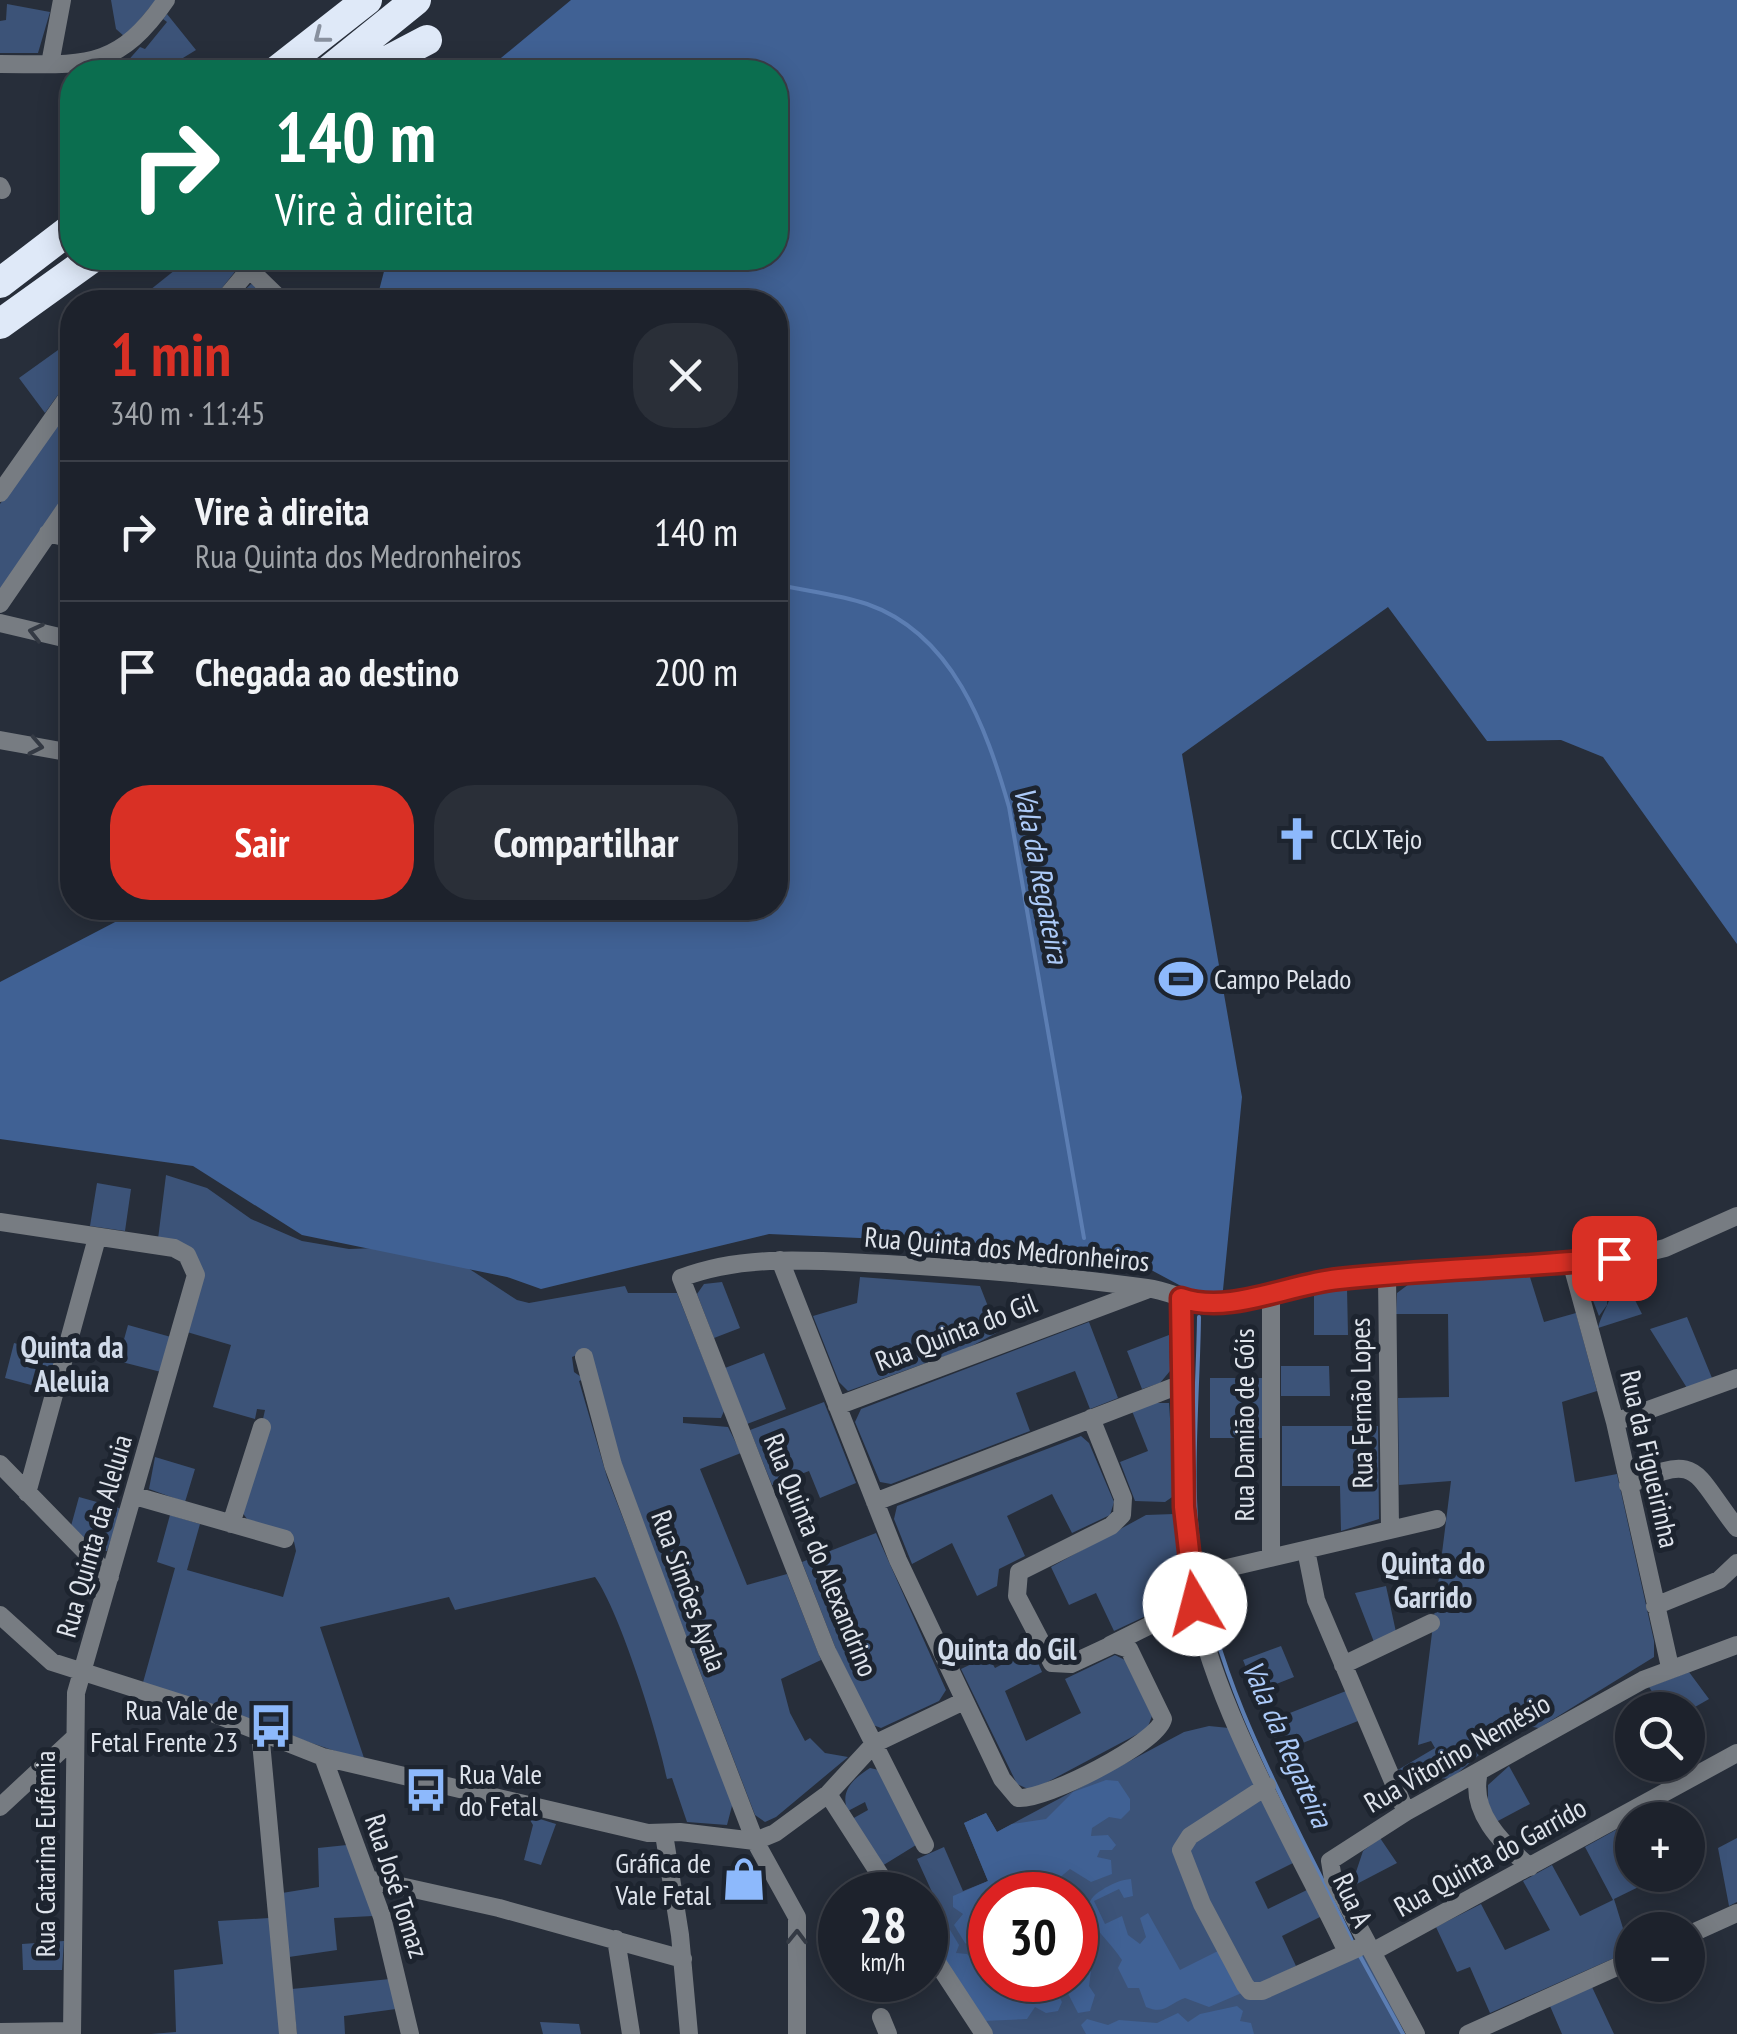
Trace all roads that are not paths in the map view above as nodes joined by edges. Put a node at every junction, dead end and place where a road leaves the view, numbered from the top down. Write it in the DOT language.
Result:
graph roads {
  1 [pos="62,0"];
  2 [pos="166,0"];
  3 [pos="368,0"];
  4 [pos="416,0"];
  5 [pos="428,40"];
  6 [pos="102,60"];
  7 [pos="290,60"];
  8 [pos="343,60"];
  9 [pos="389,60"];
  10 [pos="0,64"];
  11 [pos="50,64"];
  12 [pos="60,64"];
  13 [pos="60,222"];
  14 [pos="60,237"];
  15 [pos="0,264"];
  16 [pos="75,270"];
  17 [pos="248,270"];
  18 [pos="0,283"];
  19 [pos="56,284"];
  20 [pos="232,290"];
  21 [pos="0,324"];
  22 [pos="0,338"];
  23 [pos="60,408"];
  24 [pos="0,493"];
  25 [pos="60,516"];
  26 [pos="48,533"];
  27 [pos="60,536"];
  28 [pos="0,604"];
  29 [pos="0,623"];
  30 [pos="60,637"];
  31 [pos="0,740"];
  32 [pos="60,751"];
  33 [pos="1737,1216"];
  34 [pos="0,1222"];
  35 [pos="97,1238"];
  36 [pos="780,1260"];
  37 [pos="1572,1264"];
  38 [pos="1387,1276"];
  39 [pos="681,1278"];
  40 [pos="1150,1288"];
  41 [pos="1271,1293"];
  42 [pos="1181,1298"];
  43 [pos="584,1356"];
  44 [pos="1737,1378"];
  45 [pos="1179,1384"];
  46 [pos="837,1406"];
  47 [pos="1091,1418"];
  48 [pos="1614,1422"];
  49 [pos="262,1427"];
  50 [pos="0,1464"];
  51 [pos="1628,1486"];
  52 [pos="27,1493"];
  53 [pos="134,1496"];
  54 [pos="875,1502"];
  55 [pos="1436,1519"];
  56 [pos="231,1524"];
  57 [pos="1737,1528"];
  58 [pos="1390,1529"];
  59 [pos="286,1539"];
  60 [pos="1306,1550"];
  61 [pos="1272,1558"];
  62 [pos="1737,1564"];
  63 [pos="1223,1569"];
  64 [pos="110,1577"];
  65 [pos="1195,1604"];
  66 [pos="1656,1606"];
  67 [pos="0,1616"];
  68 [pos="1431,1623"];
  69 [pos="1737,1645"];
  70 [pos="1105,1647"];
  71 [pos="1343,1666"];
  72 [pos="1670,1667"];
  73 [pos="83,1676"];
  74 [pos="964,1702"];
  75 [pos="260,1732"];
  76 [pos="73,1739"];
  77 [pos="874,1744"];
  78 [pos="1737,1753"];
  79 [pos="323,1757"];
  80 [pos="1478,1772"];
  81 [pos="1267,1786"];
  82 [pos="828,1794"];
  83 [pos="0,1806"];
  84 [pos="1406,1812"];
  85 [pos="664,1834"];
  86 [pos="755,1841"];
  87 [pos="925,1845"];
  88 [pos="1530,1866"];
  89 [pos="879,1872"];
  90 [pos="369,1879"];
  91 [pos="1735,1921"];
  92 [pos="1705,1930"];
  93 [pos="616,1939"];
  94 [pos="1372,1949"];
  95 [pos="1346,1950"];
  96 [pos="683,1959"];
  97 [pos="1615,1968"];
  98 [pos="948,1979"];
  99 [pos="0,2032"];
  100 [pos="72,2033"];
  101 [pos="288,2034"];
  102 [pos="410,2034"];
  103 [pos="631,2034"];
  104 [pos="689,2034"];
  105 [pos="797,2034"];
  106 [pos="984,2034"];
  107 [pos="1416,2034"];
  108 [pos="1468,2034"];
  1 -- 11 [label="street"];
  2 -- 6 [label="street"];
  3 -- 7 [label="highway, one-way"];
  4 -- 8 [label="highway"];
  5 -- 9 [label="highway"];
  10 -- 11 [label="street"];
  11 -- 12 [label="street"];
  13 -- 15 [label="highway"];
  14 -- 18 [label="highway"];
  16 -- 19 [label="highway"];
  17 -- 20 [label="street"];
  19 -- 21 [label="highway"];
  19 -- 22 [label="highway"];
  23 -- 24 [label="street"];
  25 -- 26 [label="street"];
  26 -- 27 [label="street"];
  26 -- 28 [label="street"];
  30 -- 29 [label="street, one-way"];
  31 -- 32 [label="street, one-way"];
  33 -- 37 [label="street, Rua Quinta dos Medronheiros"];
  34 -- 35 [label="street"];
  35 -- 52 [label="street"];
  35 -- 53 [label="street, Rua Quinta da Aleluia"];
  36 -- 39 [label="street, Rua Quinta dos Medronheiros"];
  36 -- 40 [label="street, Rua Quinta dos Medronheiros"];
  36 -- 46 [label="street"];
  37 -- 38 [label="street, Rua Quinta dos Medronheiros"];
  37 -- 48 [label="street, Rua da Figueirinha"];
  38 -- 41 [label="street, Rua Quinta dos Medronheiros"];
  38 -- 58 [label="street, Rua Fernão Lopes"];
  39 -- 77 [label="street, Rua Quinta do Alexandrino"];
  40 -- 42 [label="street, Rua Quinta dos Medronheiros"];
  40 -- 46 [label="street, Rua Quinta do Gil"];
  41 -- 42 [label="street, Rua Quinta dos Medronheiros"];
  41 -- 61 [label="street, Rua Damião de Góis"];
  42 -- 45 [label="street, Rua A"];
  43 -- 86 [label="street, Rua Simões Ayala"];
  44 -- 48 [label="street"];
  45 -- 47 [label="street"];
  45 -- 65 [label="street, Rua A"];
  46 -- 54 [label="street"];
  47 -- 54 [label="street"];
  47 -- 70 [label="street"];
  48 -- 51 [label="street, Rua da Figueirinha"];
  49 -- 56 [label="street"];
  50 -- 52 [label="street"];
  51 -- 57 [label="street"];
  51 -- 66 [label="street, Rua da Figueirinha"];
  52 -- 64 [label="street"];
  53 -- 56 [label="street"];
  53 -- 64 [label="street, Rua Quinta da Aleluia"];
  54 -- 74 [label="street"];
  55 -- 58 [label="street"];
  56 -- 59 [label="street"];
  58 -- 60 [label="street"];
  60 -- 61 [label="street"];
  60 -- 71 [label="street"];
  61 -- 63 [label="street"];
  62 -- 66 [label="street"];
  64 -- 73 [label="street, Rua Quinta da Aleluia"];
  65 -- 70 [label="street"];
  65 -- 81 [label="street, Rua A"];
  66 -- 72 [label="street, Rua da Figueirinha"];
  67 -- 73 [label="street"];
  68 -- 71 [label="street"];
  69 -- 72 [label="street, Rua Vitorino Nemésio"];
  70 -- 74 [label="street"];
  71 -- 84 [label="street"];
  72 -- 80 [label="street, Rua Vitorino Nemésio"];
  73 -- 75 [label="street"];
  73 -- 76 [label="street, Rua Catarina Eufémia"];
  74 -- 77 [label="street"];
  75 -- 79 [label="street"];
  75 -- 101 [label="street"];
  76 -- 83 [label="street"];
  76 -- 100 [label="street, Rua Catarina Eufémia"];
  77 -- 82 [label="street"];
  77 -- 87 [label="street, Rua Quinta do Alexandrino"];
  78 -- 88 [label="street, Rua Quinta do Garrido"];
  79 -- 85 [label="street"];
  79 -- 90 [label="street, Rua José Tomaz"];
  80 -- 84 [label="street, Rua Vitorino Nemésio"];
  80 -- 88 [label="street"];
  81 -- 95 [label="street, Rua A"];
  81 -- 95 [label="street, Rua Quinta do Garrido"];
  82 -- 86 [label="street"];
  82 -- 89 [label="street"];
  84 -- 94 [label="street, Rua Vitorino Nemésio"];
  85 -- 86 [label="street"];
  85 -- 96 [label="street"];
  105 -- 86 [label="street, Rua Simões Ayala, one-way"];
  88 -- 94 [label="street, Rua Quinta do Garrido"];
  90 -- 93 [label="street"];
  90 -- 102 [label="street, Rua José Tomaz"];
  91 -- 92 [label="street"];
  93 -- 96 [label="street"];
  93 -- 103 [label="street"];
  94 -- 95 [label="street, Rua Quinta do Garrido"];
  94 -- 107 [label="street, Rua Vitorino Nemésio"];
  96 -- 104 [label="street"];
  97 -- 108 [label="street"];
  98 -- 106 [label="street"];
  99 -- 100 [label="street"];
}
